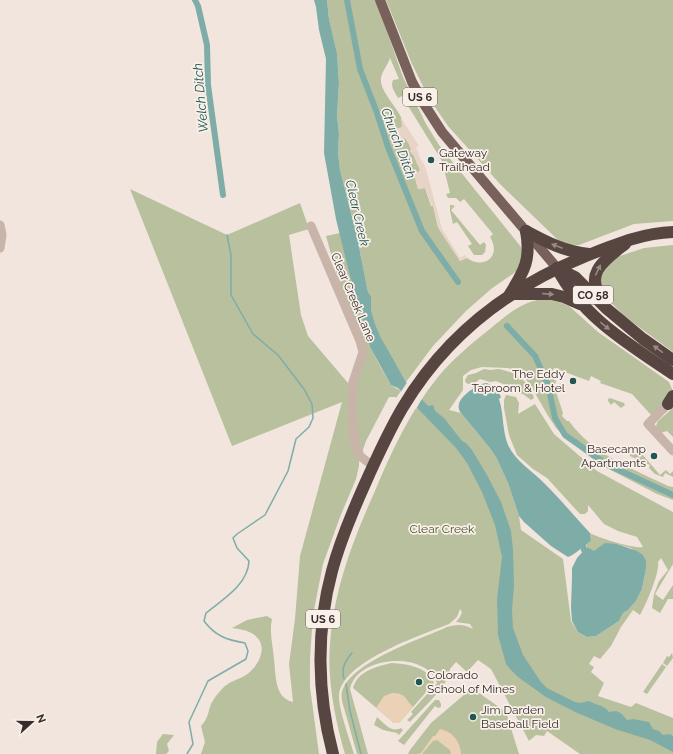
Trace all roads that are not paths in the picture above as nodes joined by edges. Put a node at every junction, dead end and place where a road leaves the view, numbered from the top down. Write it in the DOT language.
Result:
graph roads {
  1 [pos="380,0"];
  2 [pos="0,225"];
  3 [pos="311,226"];
  4 [pos="526,231"];
  5 [pos="673,232"];
  6 [pos="632,239"];
  7 [pos="0,248"];
  8 [pos="590,254"];
  9 [pos="557,268"];
  10 [pos="509,295"];
  11 [pos="584,306"];
  12 [pos="626,325"];
  13 [pos="628,344"];
  14 [pos="673,360"];
  15 [pos="673,374"];
  16 [pos="673,384"];
  17 [pos="671,400"];
  18 [pos="673,450"];
  19 [pos="373,466"];
  20 [pos="333,754"];
  1 -- 4 [label="main road, US 6"];
  2 -- 7 [label="street"];
  3 -- 19 [label="street, Clear Creek Lane"];
  8 -- 4 [label="highway, one-way"];
  4 -- 9 [label="main road, US 6"];
  4 -- 10 [label="highway"];
  5 -- 6 [label="highway"];
  6 -- 8 [label="highway"];
  12 -- 6 [label="highway, one-way"];
  8 -- 9 [label="highway"];
  9 -- 10 [label="highway, US 6"];
  9 -- 11 [label="highway, CO 58"];
  9 -- 12 [label="highway, CO 58"];
  10 -- 11 [label="highway, one-way"];
  10 -- 19 [label="highway, US 6"];
  11 -- 13 [label="highway, CO 58, one-way"];
  14 -- 12 [label="highway, CO 58, one-way"];
  13 -- 15 [label="highway, CO 58"];
  13 -- 16 [label="highway"];
  17 -- 18 [label="street"];
  19 -- 20 [label="highway, US 6"];
}
